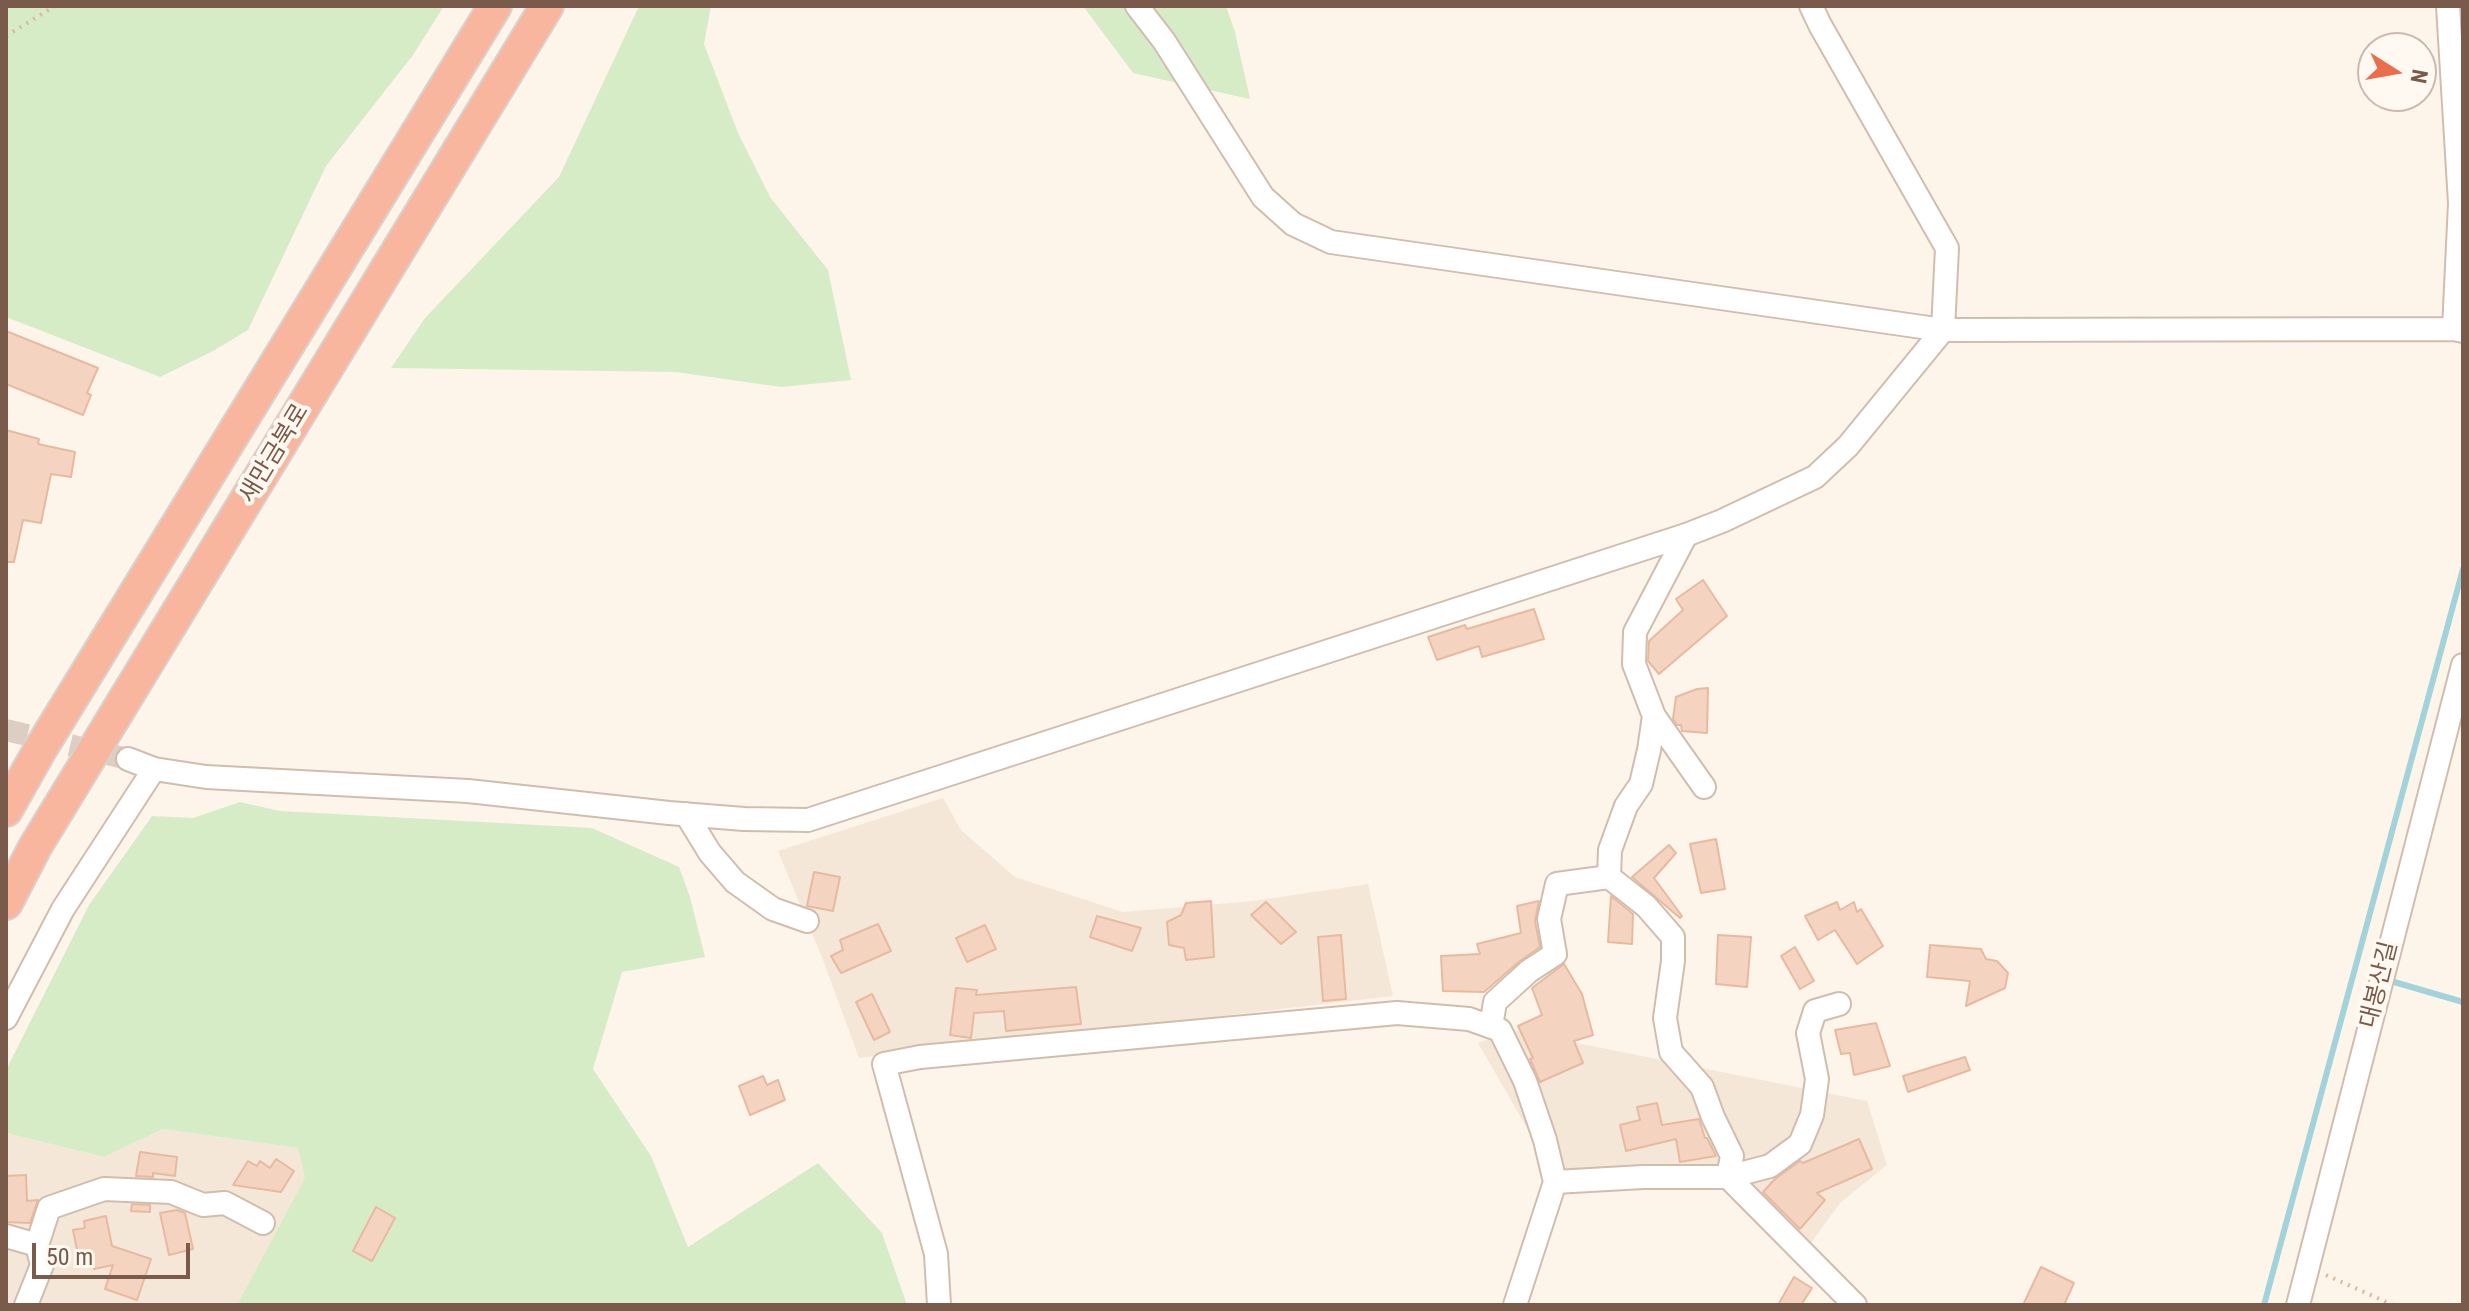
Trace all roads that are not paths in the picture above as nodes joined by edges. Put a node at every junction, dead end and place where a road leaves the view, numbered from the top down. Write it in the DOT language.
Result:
graph roads {
  1 [pos="495,6"];
  2 [pos="547,6"];
  3 [pos="1137,6"];
  4 [pos="1811,6"];
  5 [pos="2448,6"];
  6 [pos="1943,330"];
  7 [pos="2458,330"];
  8 [pos="1686,535"];
  9 [pos="2463,665"];
  10 [pos="1654,716"];
  11 [pos="41,748"];
  12 [pos="128,759"];
  13 [pos="154,769"];
  14 [pos="1704,787"];
  15 [pos="6,801"];
  16 [pos="6,810"];
  17 [pos="686,814"];
  18 [pos="35,847"];
  19 [pos="1609,877"];
  20 [pos="6,903"];
  21 [pos="6,917"];
  22 [pos="807,921"];
  23 [pos="1839,1004"];
  24 [pos="6,1018"];
  25 [pos="1491,1027"];
  26 [pos="1728,1177"];
  27 [pos="1555,1182"];
  28 [pos="263,1223"];
  29 [pos="6,1236"];
  30 [pos="37,1245"];
  31 [pos="26,1305"];
  32 [pos="939,1305"];
  33 [pos="1515,1305"];
  34 [pos="1855,1305"];
  35 [pos="2298,1305"];
  1 -- 11 [label="highway, 새만금북로"];
  2 -- 18 [label="highway, 새만금북로"];
  3 -- 6 [label="street"];
  4 -- 6 [label="street"];
  5 -- 7 [label="street"];
  6 -- 7 [label="street"];
  6 -- 8 [label="street"];
  8 -- 10 [label="street"];
  8 -- 17 [label="street"];
  9 -- 35 [label="street, 대봉산길"];
  10 -- 14 [label="street"];
  10 -- 19 [label="street"];
  11 -- 15 [label="highway"];
  11 -- 16 [label="highway, 새만금북로"];
  12 -- 13 [label="street"];
  13 -- 17 [label="street"];
  13 -- 24 [label="street"];
  17 -- 22 [label="street"];
  18 -- 20 [label="highway, 새만금북로"];
  18 -- 21 [label="highway"];
  19 -- 25 [label="street"];
  19 -- 26 [label="street"];
  23 -- 26 [label="street"];
  25 -- 27 [label="street"];
  25 -- 32 [label="street"];
  26 -- 27 [label="street"];
  26 -- 34 [label="street"];
  27 -- 33 [label="street"];
  28 -- 30 [label="street"];
  29 -- 30 [label="street"];
  30 -- 31 [label="street"];
}
